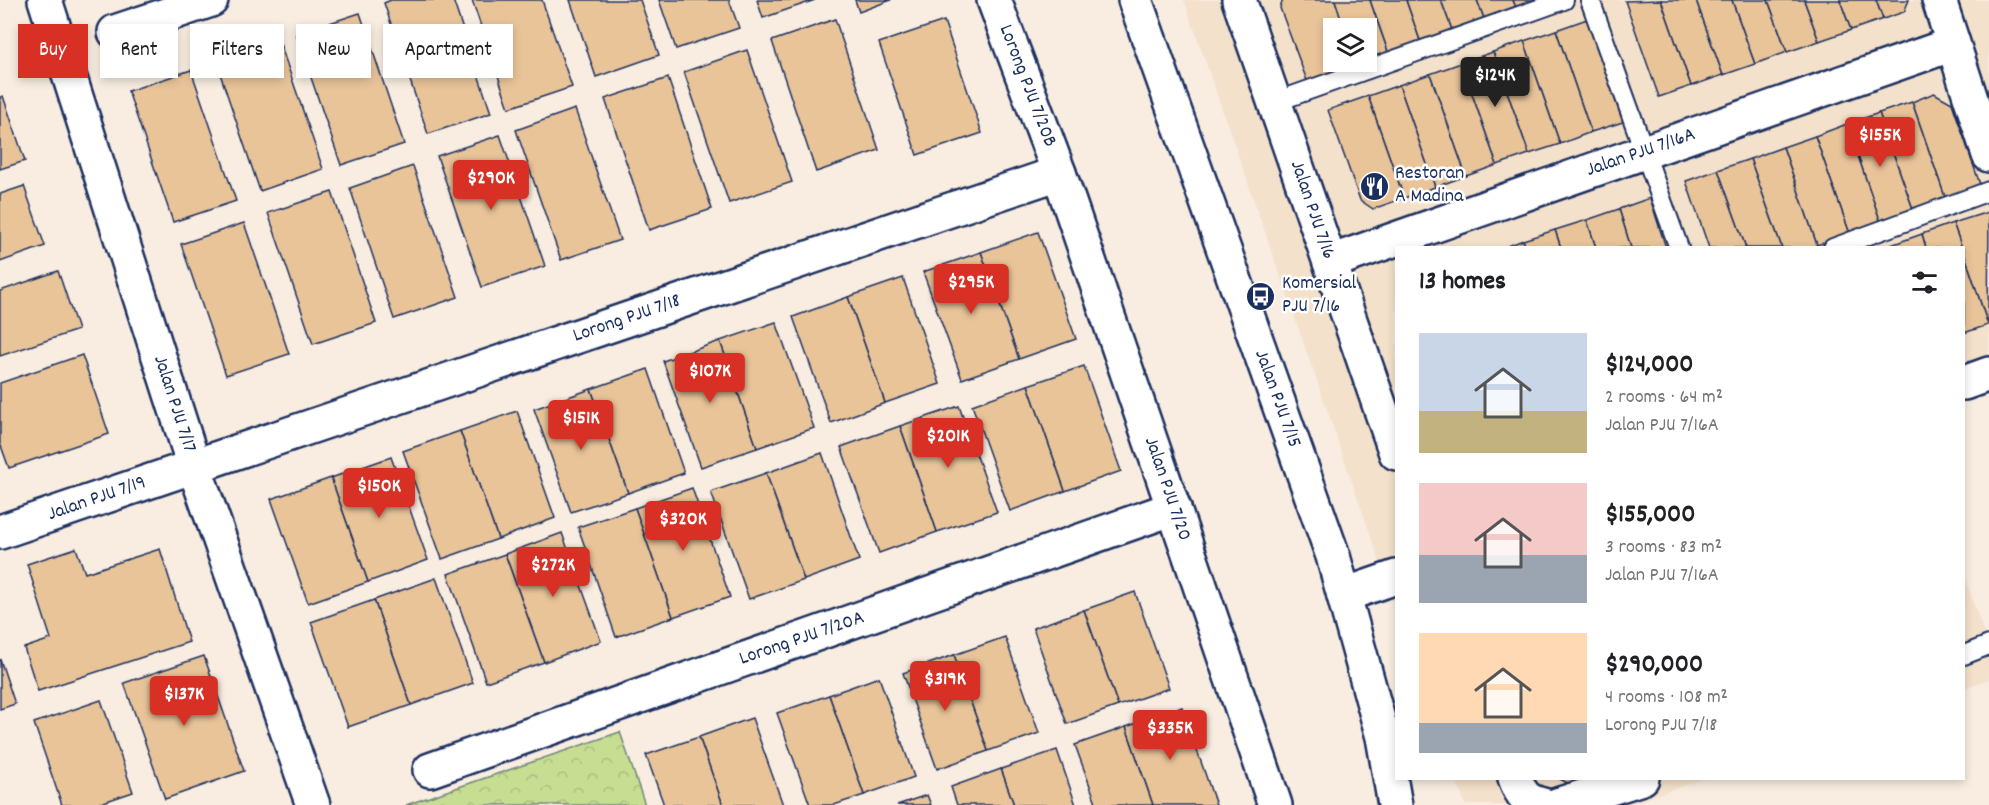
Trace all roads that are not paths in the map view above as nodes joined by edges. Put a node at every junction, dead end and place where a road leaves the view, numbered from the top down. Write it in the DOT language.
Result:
graph roads {
  1 [pos="45,0"];
  2 [pos="211,0"];
  3 [pos="994,0"];
  4 [pos="1135,0"];
  5 [pos="1239,0"];
  6 [pos="1564,0"];
  7 [pos="1590,0"];
  8 [pos="1939,0"];
  9 [pos="139,24"];
  10 [pos="1953,44"];
  11 [pos="1275,102"];
  12 [pos="1645,151"];
  13 [pos="1989,155"];
  14 [pos="1059,172"];
  15 [pos="1989,191"];
  16 [pos="1678,246"];
  17 [pos="1838,246"];
  18 [pos="1330,262"];
  19 [pos="1989,374"];
  20 [pos="1965,383"];
  21 [pos="1389,407"];
  22 [pos="1395,446"];
  23 [pos="194,466"];
  24 [pos="1174,508"];
  25 [pos="0,532"];
  26 [pos="1395,577"];
  27 [pos="1344,595"];
  28 [pos="1989,645"];
  29 [pos="1965,655"];
  30 [pos="430,770"];
  31 [pos="1516,780"];
  32 [pos="1636,780"];
  33 [pos="313,805"];
  34 [pos="1275,805"];
  35 [pos="1395,805"];
  36 [pos="1543,805"];
  37 [pos="1557,805"];
  1 -- 23 [label="street, Jalan PJU 7/17"];
  2 -- 9 [label="street"];
  3 -- 14 [label="street, Lorong PJU 7/20B"];
  4 -- 27 [label="street, Jalan PJU 7/15"];
  5 -- 11 [label="street, Jalan PJU 7/16"];
  6 -- 11 [label="lane"];
  7 -- 12 [label="lane"];
  8 -- 10 [label="street"];
  10 -- 12 [label="street, Jalan PJU 7/16A"];
  10 -- 13 [label="street"];
  11 -- 18 [label="street, Jalan PJU 7/16"];
  12 -- 16 [label="lane"];
  12 -- 18 [label="street, Jalan PJU 7/16A"];
  14 -- 23 [label="street, Lorong PJU 7/18"];
  14 -- 24 [label="street, Jalan PJU 7/20"];
  15 -- 17 [label="lane"];
  18 -- 21 [label="street, Jalan PJU 7/16"];
  19 -- 20 [label="street"];
  21 -- 22 [label="street, Jalan PJU 7/16"];
  23 -- 25 [label="street, Jalan PJU 7/19"];
  23 -- 33 [label="street, Jalan PJU 7/17"];
  24 -- 30 [label="street, Lorong PJU 7/20A"];
  24 -- 34 [label="street, Jalan PJU 7/20"];
  26 -- 27 [label="street"];
  27 -- 35 [label="street, Jalan PJU 7/15"];
  28 -- 29 [label="lane"];
  31 -- 36 [label="street"];
  32 -- 37 [label="street"];
}
